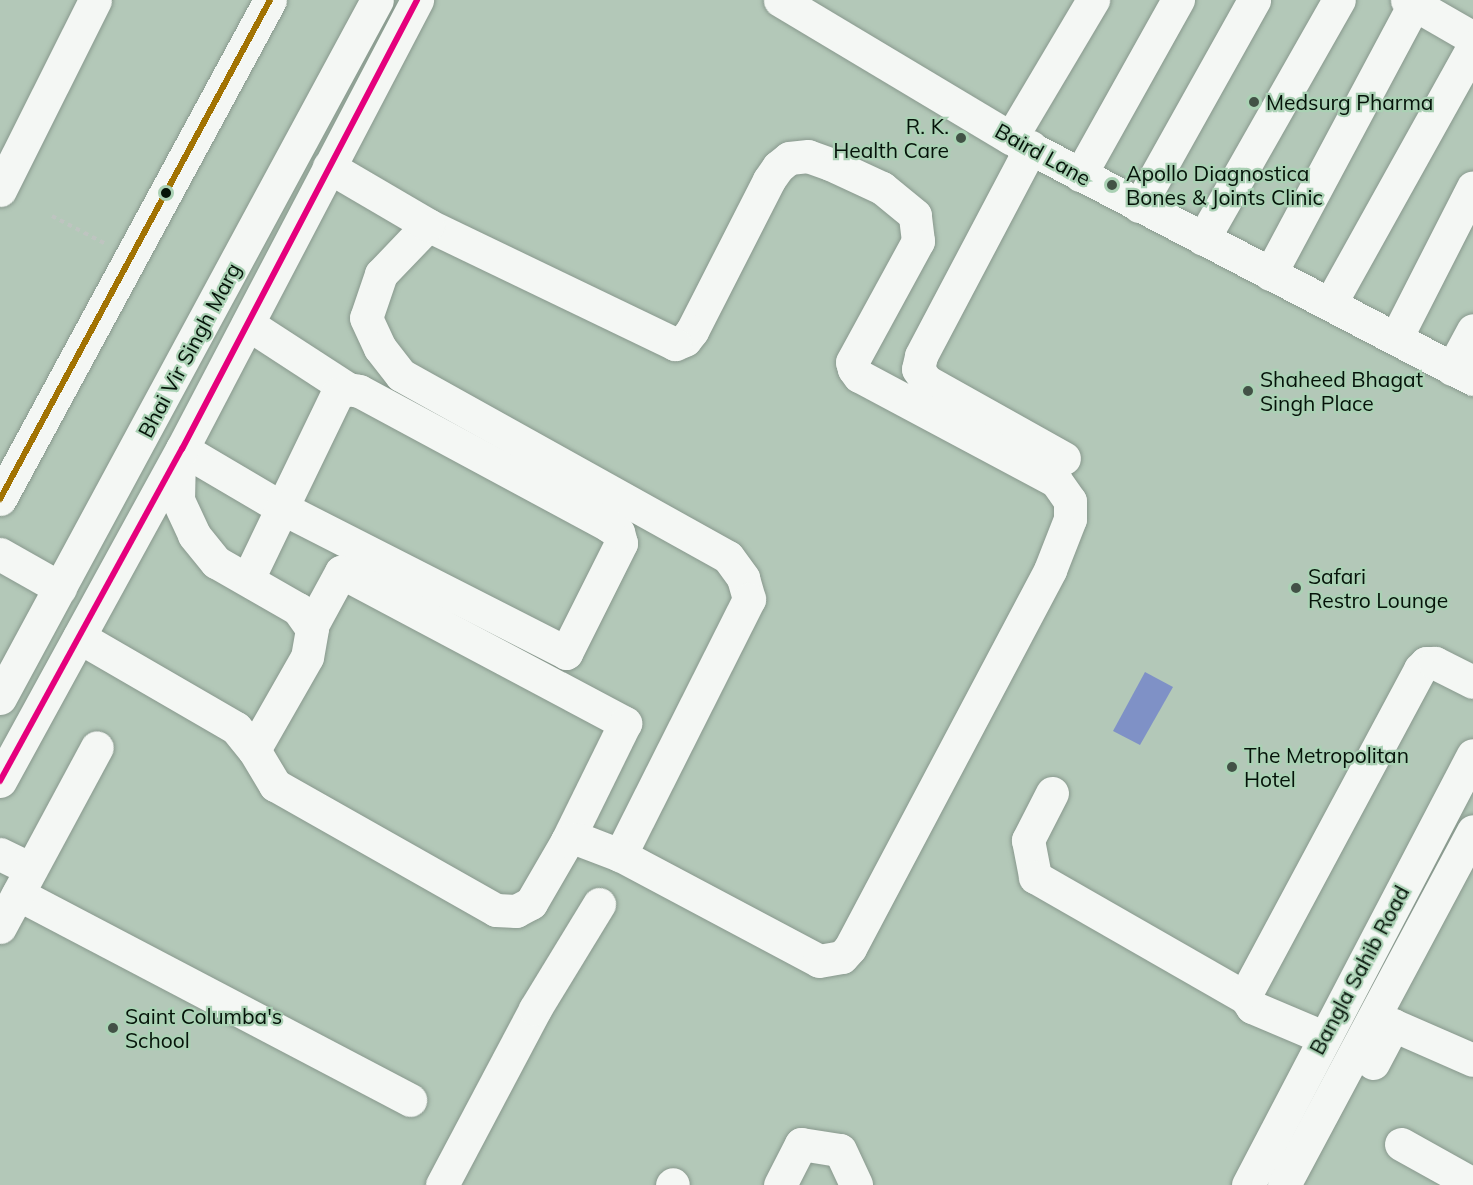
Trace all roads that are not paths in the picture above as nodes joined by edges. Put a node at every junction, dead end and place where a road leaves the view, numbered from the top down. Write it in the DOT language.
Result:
graph roads {
  1 [pos="94,0"];
  2 [pos="270,0"];
  3 [pos="377,0"];
  4 [pos="417,0"];
  5 [pos="780,0"];
  6 [pos="1093,0"];
  7 [pos="1178,0"];
  8 [pos="1254,0"];
  9 [pos="1339,0"];
  10 [pos="1412,1"];
  11 [pos="1473,38"];
  12 [pos="1473,47"];
  13 [pos="1021,142"];
  14 [pos="329,167"];
  15 [pos="1080,175"];
  16 [pos="1473,187"];
  17 [pos="0,190"];
  18 [pos="1139,206"];
  19 [pos="428,225"];
  20 [pos="1203,239"];
  21 [pos="1270,274"];
  22 [pos="1330,304"];
  23 [pos="248,324"];
  24 [pos="1473,330"];
  25 [pos="1396,338"];
  26 [pos="1463,374"];
  27 [pos="348,389"];
  28 [pos="180,452"];
  29 [pos="1064,458"];
  30 [pos="0,499"];
  31 [pos="282,508"];
  32 [pos="0,554"];
  33 [pos="248,579"];
  34 [pos="60,588"];
  35 [pos="311,627"];
  36 [pos="79,637"];
  37 [pos="1473,682"];
  38 [pos="0,698"];
  39 [pos="97,747"];
  40 [pos="254,750"];
  41 [pos="1473,755"];
  42 [pos="0,781"];
  43 [pos="1052,793"];
  44 [pos="1473,831"];
  45 [pos="567,841"];
  46 [pos="0,854"];
  47 [pos="620,855"];
  48 [pos="1473,877"];
  49 [pos="24,882"];
  50 [pos="599,904"];
  51 [pos="0,927"];
  52 [pos="1246,998"];
  53 [pos="1393,1025"];
  54 [pos="1323,1037"];
  55 [pos="1473,1060"];
  56 [pos="410,1100"];
  57 [pos="1401,1144"];
  58 [pos="1473,1184"];
  59 [pos="442,1185"];
  60 [pos="780,1185"];
  61 [pos="856,1185"];
  62 [pos="1248,1185"];
  63 [pos="1284,1185"];
  64 [pos="1307,1185"];
  1 -- 17 [label="street"];
  2 -- 30 [label="street"];
  3 -- 34 [label="street, Bhai Vir Singh Marg"];
  4 -- 14 [label="street, Bhai Vir Singh Marg"];
  5 -- 13 [label="street, Baird Lane"];
  6 -- 13 [label="street"];
  7 -- 15 [label="street"];
  8 -- 18 [label="street"];
  9 -- 20 [label="street"];
  10 -- 11 [label="street"];
  10 -- 21 [label="street"];
  12 -- 22 [label="street"];
  13 -- 15 [label="street, Baird Lane"];
  13 -- 29 [label="street"];
  14 -- 19 [label="street"];
  14 -- 23 [label="street, Bhai Vir Singh Marg"];
  15 -- 18 [label="street, Baird Lane"];
  16 -- 25 [label="street"];
  18 -- 20 [label="street, Baird Lane"];
  19 -- 47 [label="street"];
  19 -- 47 [label="street"];
  20 -- 21 [label="street, Baird Lane"];
  21 -- 22 [label="street, Baird Lane"];
  22 -- 25 [label="street, Baird Lane"];
  23 -- 27 [label="street"];
  23 -- 28 [label="street, Bhai Vir Singh Marg"];
  24 -- 26 [label="street"];
  25 -- 26 [label="street, Baird Lane"];
  27 -- 31 [label="street"];
  27 -- 31 [label="street"];
  28 -- 31 [label="street"];
  28 -- 33 [label="street"];
  28 -- 36 [label="street, Bhai Vir Singh Marg"];
  31 -- 33 [label="street"];
  32 -- 34 [label="street"];
  33 -- 35 [label="street"];
  34 -- 38 [label="street, Bhai Vir Singh Marg"];
  35 -- 40 [label="street"];
  35 -- 45 [label="street"];
  36 -- 40 [label="street"];
  36 -- 42 [label="street, Bhai Vir Singh Marg"];
  37 -- 52 [label="street"];
  39 -- 49 [label="street"];
  40 -- 45 [label="street"];
  41 -- 54 [label="street, Bangla Sahib Road"];
  43 -- 52 [label="street"];
  44 -- 63 [label="street, Bangla Sahib Road"];
  45 -- 47 [label="street"];
  46 -- 49 [label="street"];
  48 -- 53 [label="street"];
  49 -- 51 [label="street"];
  49 -- 56 [label="street"];
  50 -- 59 [label="street"];
  52 -- 54 [label="street"];
  53 -- 55 [label="street"];
  53 -- 64 [label="street"];
  54 -- 62 [label="street, Bangla Sahib Road"];
  57 -- 58 [label="street"];
  60 -- 61 [label="street"];
}
